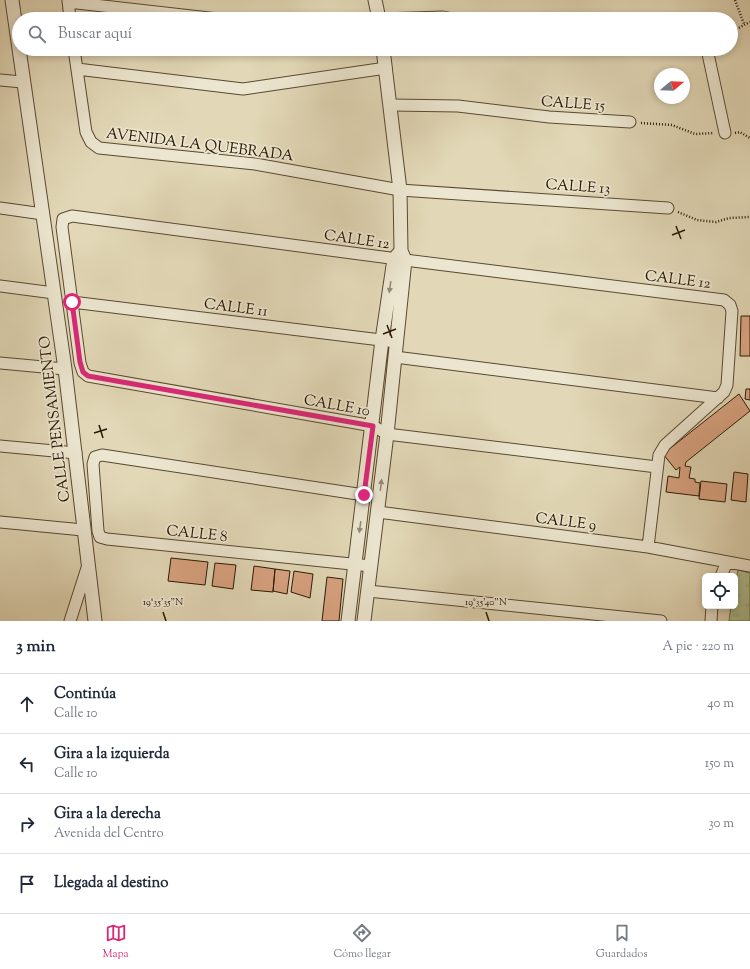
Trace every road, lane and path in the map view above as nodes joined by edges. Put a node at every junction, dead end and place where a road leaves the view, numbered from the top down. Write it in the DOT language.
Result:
graph roads {
  1 [pos="12,0"];
  2 [pos="376,0"];
  3 [pos="735,0"];
  4 [pos="68,1"];
  5 [pos="13,12"];
  6 [pos="69,12"];
  7 [pos="160,12"];
  8 [pos="378,12"];
  9 [pos="750,22"];
  10 [pos="744,24"];
  11 [pos="738,28"];
  12 [pos="19,56"];
  13 [pos="75,56"];
  14 [pos="384,56"];
  15 [pos="709,56"];
  16 [pos="386,68"];
  17 [pos="77,69"];
  18 [pos="0,80"];
  19 [pos="22,82"];
  20 [pos="390,105"];
  21 [pos="630,122"];
  22 [pos="725,133"];
  23 [pos="750,138"];
  24 [pos="400,190"];
  25 [pos="0,208"];
  26 [pos="668,208"];
  27 [pos="43,214"];
  28 [pos="750,217"];
  29 [pos="400,257"];
  30 [pos="0,286"];
  31 [pos="54,293"];
  32 [pos="72,302"];
  33 [pos="382,340"];
  34 [pos="397,342"];
  35 [pos="395,357"];
  36 [pos="0,363"];
  37 [pos="65,369"];
  38 [pos="718,398"];
  39 [pos="373,426"];
  40 [pos="388,434"];
  41 [pos="0,446"];
  42 [pos="76,453"];
  43 [pos="657,467"];
  44 [pos="364,495"];
  45 [pos="378,512"];
  46 [pos="0,522"];
  47 [pos="83,530"];
  48 [pos="648,547"];
  49 [pos="727,562"];
  50 [pos="354,565"];
  51 [pos="371,566"];
  52 [pos="750,566"];
  53 [pos="87,568"];
  54 [pos="722,573"];
  55 [pos="368,591"];
  56 [pos="712,609"];
  57 [pos="70,621"];
  58 [pos="95,621"];
  59 [pos="348,621"];
  60 [pos="364,621"];
  61 [pos="661,621"];
  62 [pos="710,621"];
  1 -- 5 [label="street, CALLE PENSAMIENTO"];
  2 -- 8 [label="street"];
  3 -- 10 [label="path"];
  4 -- 6 [label="street"];
  4 -- 7 [label="street"];
  9 -- 10 [label="path"];
  10 -- 11 [label="path"];
  12 -- 19 [label="street, CALLE PENSAMIENTO"];
  13 -- 17 [label="street, AVENIDA LA QUEBRADA"];
  14 -- 16 [label="street"];
  15 -- 22 [label="street"];
  16 -- 17 [label="street"];
  16 -- 20 [label="street"];
  17 -- 24 [label="street, AVENIDA LA QUEBRADA"];
  18 -- 19 [label="street"];
  19 -- 27 [label="street, CALLE PENSAMIENTO"];
  20 -- 21 [label="street, CALLE 15"];
  20 -- 24 [label="street"];
  21 -- 22 [label="path"];
  22 -- 23 [label="path"];
  24 -- 26 [label="street, CALLE 13"];
  24 -- 29 [label="street"];
  25 -- 27 [label="street"];
  26 -- 28 [label="path"];
  27 -- 31 [label="street, CALLE PENSAMIENTO"];
  29 -- 32 [label="street, CALLE 12"];
  29 -- 33 [label="street, one-way"];
  29 -- 34 [label="street"];
  29 -- 38 [label="street, CALLE 12"];
  30 -- 31 [label="street"];
  31 -- 37 [label="street, CALLE PENSAMIENTO"];
  32 -- 33 [label="street, CALLE 11"];
  32 -- 39 [label="street, CALLE 10"];
  33 -- 34 [label="street, CALLE 11"];
  33 -- 39 [label="street"];
  34 -- 35 [label="street"];
  35 -- 38 [label="street"];
  35 -- 40 [label="street"];
  36 -- 37 [label="street"];
  37 -- 42 [label="street, CALLE PENSAMIENTO"];
  38 -- 43 [label="street"];
  39 -- 40 [label="street, CALLE 10"];
  39 -- 44 [label="street"];
  40 -- 43 [label="street, CALLE 10"];
  45 -- 40 [label="street, one-way"];
  41 -- 42 [label="street"];
  42 -- 47 [label="street, CALLE PENSAMIENTO"];
  43 -- 48 [label="street"];
  44 -- 50 [label="street, one-way"];
  44 -- 50 [label="street, CALLE 8"];
  45 -- 48 [label="street, CALLE 9"];
  45 -- 51 [label="street"];
  46 -- 47 [label="street"];
  47 -- 53 [label="street, CALLE PENSAMIENTO"];
  48 -- 49 [label="street, CALLE 9"];
  49 -- 52 [label="street, CALLE 9"];
  49 -- 54 [label="street"];
  50 -- 51 [label="street, CALLE 8"];
  50 -- 59 [label="street"];
  51 -- 55 [label="street"];
  53 -- 57 [label="street"];
  53 -- 58 [label="street, CALLE PENSAMIENTO"];
  55 -- 60 [label="street"];
  55 -- 61 [label="street"];
  56 -- 62 [label="street"];
}
